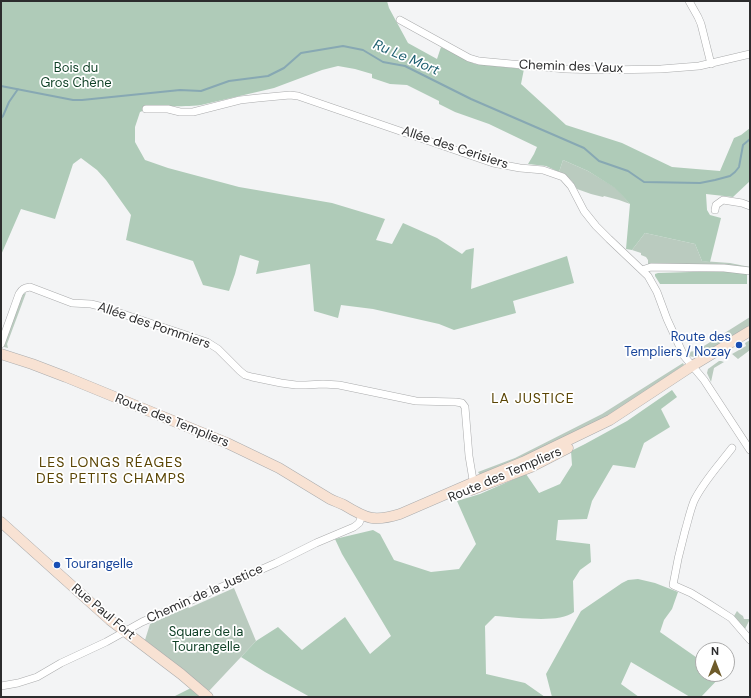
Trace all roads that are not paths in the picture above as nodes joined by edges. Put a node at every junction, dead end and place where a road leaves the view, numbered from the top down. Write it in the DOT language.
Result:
graph roads {
  1 [pos="689,1"];
  2 [pos="400,20"];
  3 [pos="750,54"];
  4 [pos="711,64"];
  5 [pos="146,109"];
  6 [pos="750,206"];
  7 [pos="715,210"];
  8 [pos="642,270"];
  9 [pos="750,271"];
  10 [pos="750,331"];
  11 [pos="750,337"];
  12 [pos="1,344"];
  13 [pos="1,354"];
  14 [pos="694,368"];
  15 [pos="732,448"];
  16 [pos="750,450"];
  17 [pos="475,485"];
  18 [pos="361,518"];
  19 [pos="1,522"];
  20 [pos="125,632"];
  21 [pos="750,640"];
  22 [pos="1,686"];
  23 [pos="208,697"];
  1 -- 4 [label="street"];
  2 -- 4 [label="street, Chemin des Vaux"];
  3 -- 4 [label="street, Chemin des Vaux"];
  5 -- 8 [label="street, Allée des Cerisiers"];
  6 -- 7 [label="street"];
  8 -- 9 [label="street"];
  8 -- 14 [label="street, Allée des Cerisiers"];
  10 -- 14 [label="main road, Route des Templiers"];
  11 -- 14 [label="main road, Route des Templiers"];
  12 -- 17 [label="street, Allée des Pommiers"];
  13 -- 18 [label="main road, Route des Templiers"];
  14 -- 16 [label="street, Allée des Cerisiers"];
  14 -- 17 [label="main road, Route des Templiers"];
  15 -- 21 [label="street"];
  17 -- 18 [label="main road, Route des Templiers"];
  18 -- 20 [label="street, Chemin de la Justice"];
  19 -- 20 [label="main road, Rue Paul Fort"];
  20 -- 22 [label="street, Chemin de la Justice"];
  20 -- 23 [label="main road, Rue Paul Fort"];
}
